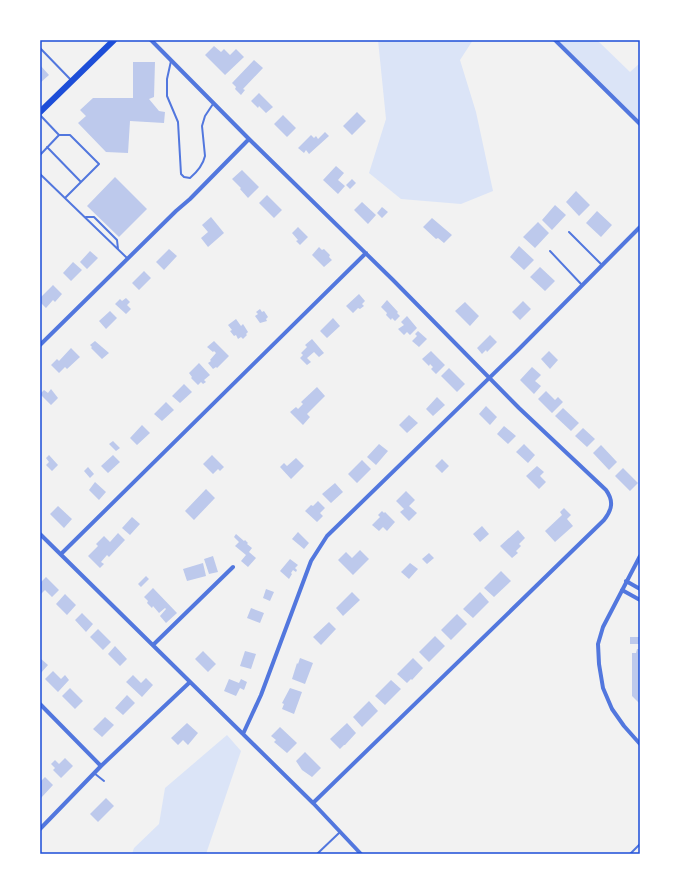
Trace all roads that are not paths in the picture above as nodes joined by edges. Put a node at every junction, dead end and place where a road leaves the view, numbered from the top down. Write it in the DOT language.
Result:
graph roads {
  1 [pos="114,40"];
  2 [pos="150,40"];
  3 [pos="555,40"];
  4 [pos="40,48"];
  5 [pos="171,61"];
  6 [pos="72,81"];
  7 [pos="213,103"];
  8 [pos="40,112"];
  9 [pos="40,115"];
  10 [pos="640,124"];
  11 [pos="59,135"];
  12 [pos="249,139"];
  13 [pos="47,147"];
  14 [pos="40,155"];
  15 [pos="40,174"];
  16 [pos="81,182"];
  17 [pos="65,198"];
  18 [pos="85,217"];
  19 [pos="640,227"];
  20 [pos="569,232"];
  21 [pos="118,250"];
  22 [pos="550,251"];
  23 [pos="366,253"];
  24 [pos="128,259"];
  25 [pos="602,266"];
  26 [pos="583,286"];
  27 [pos="40,345"];
  28 [pos="490,377"];
  29 [pos="40,534"];
  30 [pos="61,554"];
  31 [pos="640,556"];
  32 [pos="234,567"];
  33 [pos="626,581"];
  34 [pos="640,589"];
  35 [pos="622,590"];
  36 [pos="640,600"];
  37 [pos="153,646"];
  38 [pos="190,682"];
  39 [pos="40,704"];
  40 [pos="243,734"];
  41 [pos="640,744"];
  42 [pos="101,766"];
  43 [pos="94,773"];
  44 [pos="104,781"];
  45 [pos="313,803"];
  46 [pos="40,829"];
  47 [pos="340,832"];
  48 [pos="640,844"];
  49 [pos="317,854"];
  50 [pos="361,854"];
  51 [pos="630,854"];
  1 -- 6 [label="main road"];
  2 -- 5 [label="street"];
  3 -- 10 [label="street"];
  4 -- 6 [label="lane"];
  5 -- 7 [label="street"];
  5 -- 7 [label="lane"];
  6 -- 8 [label="main road"];
  7 -- 12 [label="street"];
  9 -- 11 [label="lane"];
  11 -- 13 [label="lane"];
  11 -- 16 [label="lane"];
  12 -- 23 [label="street"];
  12 -- 24 [label="street"];
  13 -- 14 [label="lane"];
  13 -- 16 [label="lane"];
  15 -- 17 [label="lane"];
  16 -- 17 [label="lane"];
  17 -- 18 [label="lane"];
  18 -- 21 [label="lane"];
  18 -- 21 [label="lane"];
  19 -- 25 [label="street"];
  20 -- 25 [label="lane"];
  21 -- 24 [label="lane"];
  22 -- 26 [label="lane"];
  23 -- 28 [label="street"];
  23 -- 30 [label="street"];
  24 -- 27 [label="street"];
  25 -- 26 [label="street"];
  26 -- 28 [label="street"];
  28 -- 40 [label="street"];
  28 -- 45 [label="street"];
  29 -- 30 [label="street"];
  30 -- 37 [label="street"];
  31 -- 33 [label="street"];
  32 -- 37 [label="street"];
  33 -- 34 [label="street"];
  33 -- 35 [label="street"];
  35 -- 36 [label="street"];
  35 -- 41 [label="street"];
  37 -- 38 [label="street"];
  38 -- 40 [label="street"];
  38 -- 42 [label="street"];
  39 -- 42 [label="street"];
  40 -- 45 [label="street"];
  42 -- 43 [label="street"];
  43 -- 44 [label="lane"];
  43 -- 46 [label="street"];
  45 -- 47 [label="street"];
  47 -- 49 [label="lane"];
  47 -- 50 [label="street"];
  48 -- 51 [label="lane"];
}
